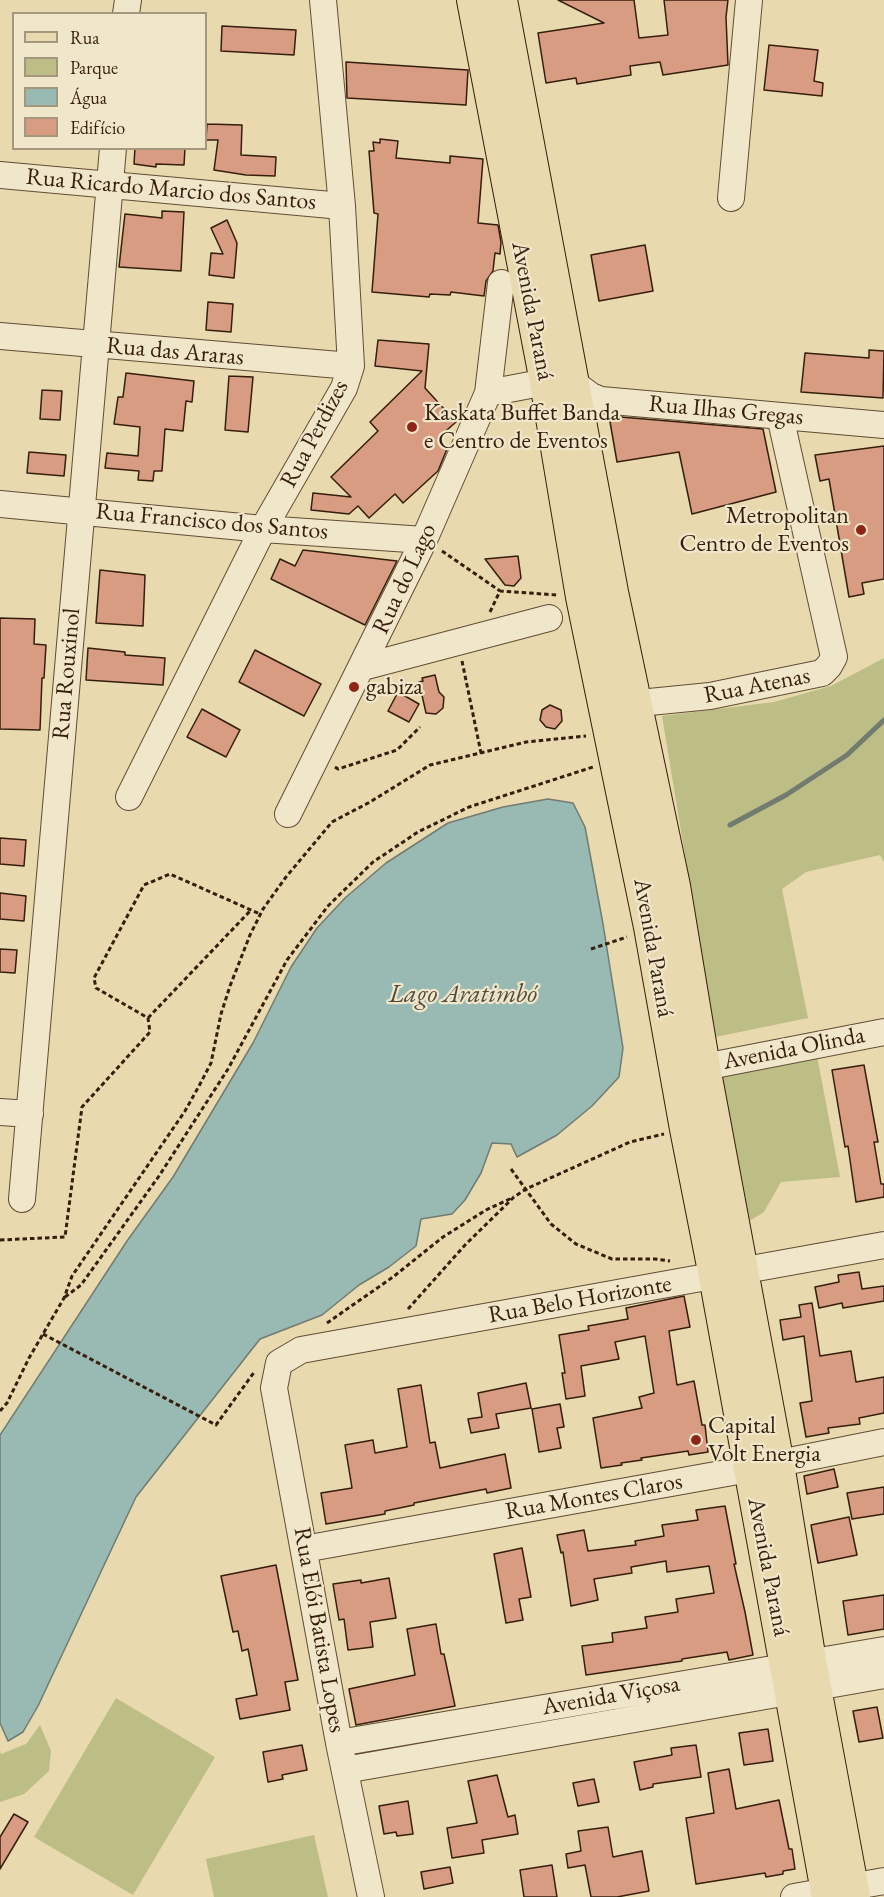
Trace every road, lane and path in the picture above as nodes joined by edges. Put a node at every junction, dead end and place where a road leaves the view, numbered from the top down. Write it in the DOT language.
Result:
graph roads {
  1 [pos="323,0"];
  2 [pos="473,0"];
  3 [pos="501,0"];
  4 [pos="749,0"];
  5 [pos="113,150"];
  6 [pos="0,175"];
  7 [pos="110,185"];
  8 [pos="731,198"];
  9 [pos="342,206"];
  10 [pos="501,283"];
  11 [pos="0,336"];
  12 [pos="97,345"];
  13 [pos="351,366"];
  14 [pos="559,382"];
  15 [pos="488,393"];
  16 [pos="780,416"];
  17 [pos="884,425"];
  18 [pos="0,504"];
  19 [pos="81,510"];
  20 [pos="264,529"];
  21 [pos="424,540"];
  22 [pos="500,591"];
  23 [pos="549,618"];
  24 [pos="459,643"];
  25 [pos="363,667"];
  26 [pos="617,726"];
  27 [pos="420,727"];
  28 [pos="481,753"];
  29 [pos="317,759"];
  30 [pos="129,797"];
  31 [pos="288,814"];
  32 [pos="251,910"];
  33 [pos="260,914"];
  34 [pos="636,934"];
  35 [pos="591,949"];
  36 [pos="147,1018"];
  37 [pos="884,1032"];
  38 [pos="704,1067"];
  39 [pos="0,1112"];
  40 [pos="30,1114"];
  41 [pos="686,1129"];
  42 [pos="511,1169"];
  43 [pos="526,1189"];
  44 [pos="514,1197"];
  45 [pos="22,1199"];
  46 [pos="0,1240"];
  47 [pos="884,1245"];
  48 [pos="717,1275"];
  49 [pos="64,1298"];
  50 [pos="319,1328"];
  51 [pos="43,1335"];
  52 [pos="384,1335"];
  53 [pos="270,1363"];
  54 [pos="0,1411"];
  55 [pos="884,1442"];
  56 [pos="764,1467"];
  57 [pos="304,1548"];
  58 [pos="884,1650"];
  59 [pos="884,1675"];
  60 [pos="801,1676"];
  61 [pos="339,1743"];
  62 [pos="345,1770"];
  63 [pos="884,1881"];
  64 [pos="840,1893"];
  65 [pos="371,1897"];
  66 [pos="794,1897"];
  1 -- 9 [label="street, Rua Perdizes"];
  2 -- 14 [label="main road, Avenida Paraná"];
  3 -- 14 [label="main road, Avenida Paraná"];
  4 -- 8 [label="street"];
  5 -- 7 [label="street, Rua Rouxinol"];
  6 -- 7 [label="street, Rua Ricardo Marcio dos Santos"];
  7 -- 9 [label="street, Rua Ricardo Marcio dos Santos"];
  7 -- 12 [label="street, Rua Rouxinol"];
  9 -- 13 [label="street, Rua Perdizes"];
  10 -- 15 [label="street, Rua do Lago"];
  11 -- 12 [label="street, Rua das Araras"];
  12 -- 13 [label="street, Rua das Araras"];
  12 -- 19 [label="street, Rua Rouxinol"];
  13 -- 20 [label="street, Rua Perdizes"];
  14 -- 15 [label="street"];
  14 -- 16 [label="street, Rua Ilhas Gregas"];
  14 -- 26 [label="main road, Avenida Paraná"];
  15 -- 21 [label="street, Rua do Lago"];
  16 -- 17 [label="street, Rua Ilhas Gregas"];
  16 -- 26 [label="street, Rua Atenas"];
  18 -- 19 [label="street, Rua Francisco dos Santos"];
  19 -- 20 [label="street, Rua Francisco dos Santos"];
  19 -- 40 [label="street, Rua Rouxinol"];
  20 -- 21 [label="street, Rua Francisco dos Santos"];
  20 -- 30 [label="street, Rua Perdizes"];
  21 -- 22 [label="path"];
  21 -- 25 [label="street, Rua do Lago"];
  23 -- 24 [label="street"];
  24 -- 25 [label="street"];
  24 -- 28 [label="path"];
  25 -- 29 [label="street, Rua do Lago"];
  26 -- 28 [label="path"];
  26 -- 38 [label="main road, Avenida Paraná"];
  26 -- 41 [label="main road, Avenida Paraná"];
  26 -- 49 [label="path"];
  27 -- 29 [label="path"];
  28 -- 33 [label="path"];
  29 -- 31 [label="street, Rua do Lago"];
  32 -- 33 [label="path"];
  32 -- 36 [label="path"];
  32 -- 36 [label="path"];
  33 -- 49 [label="path"];
  34 -- 35 [label="path"];
  36 -- 46 [label="path"];
  37 -- 38 [label="street, Avenida Olinda"];
  38 -- 48 [label="main road, Avenida Paraná"];
  39 -- 40 [label="street"];
  40 -- 45 [label="street, Rua Rouxinol"];
  41 -- 43 [label="path"];
  41 -- 48 [label="main road, Avenida Paraná"];
  42 -- 43 [label="path"];
  43 -- 44 [label="path"];
  43 -- 48 [label="path"];
  44 -- 50 [label="path"];
  44 -- 52 [label="path"];
  47 -- 48 [label="street, Rua Belo Horizonte"];
  48 -- 52 [label="street, Rua Belo Horizonte"];
  48 -- 56 [label="main road, Avenida Paraná"];
  49 -- 51 [label="path"];
  51 -- 53 [label="path"];
  51 -- 54 [label="path"];
  52 -- 53 [label="street, Rua Belo Horizonte"];
  53 -- 57 [label="street, Rua Elói Batista Lopes"];
  55 -- 56 [label="street, Rua Montes Claros"];
  56 -- 57 [label="street, Rua Montes Claros"];
  56 -- 60 [label="main road, Avenida Paraná"];
  57 -- 61 [label="street, Rua Elói Batista Lopes"];
  58 -- 60 [label="street, Avenida Viçosa"];
  59 -- 60 [label="street, Avenida Viçosa"];
  60 -- 61 [label="street, Avenida Viçosa"];
  60 -- 62 [label="street, Avenida Viçosa"];
  60 -- 64 [label="main road, Avenida Paraná"];
  61 -- 62 [label="street, Rua Elói Batista Lopes"];
  62 -- 65 [label="street, Rua Elói Batista Lopes"];
  63 -- 64 [label="street"];
  64 -- 66 [label="street"];
}
